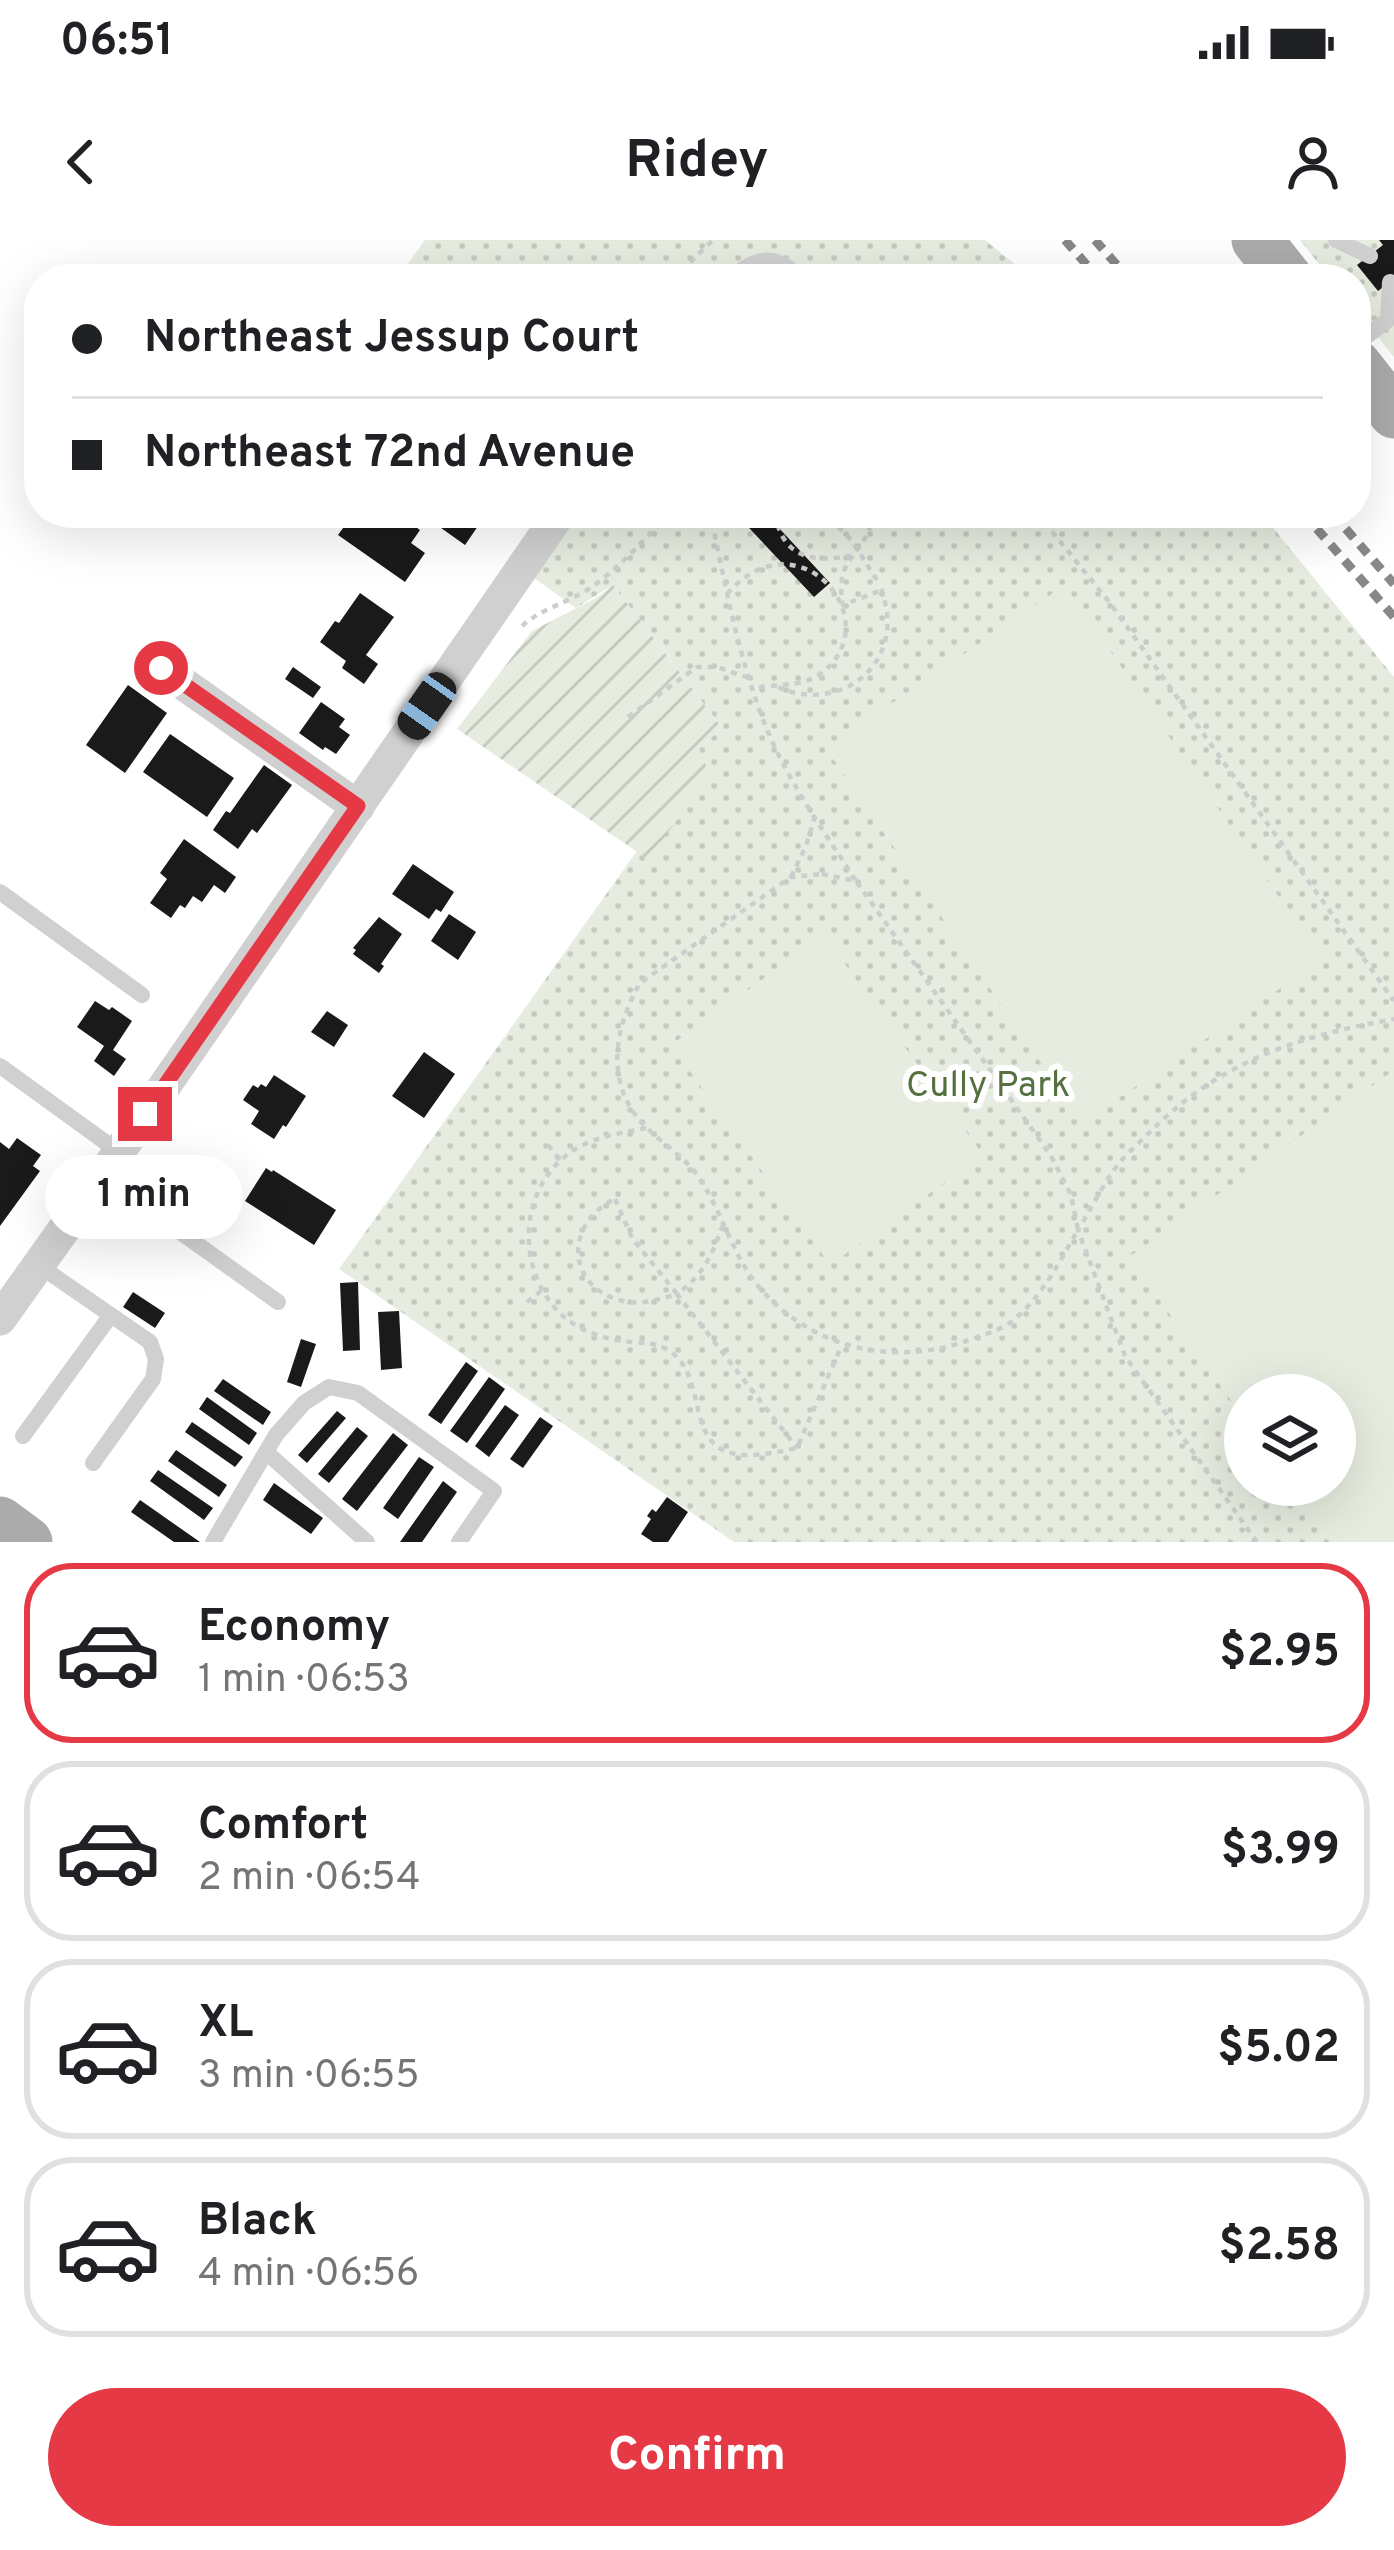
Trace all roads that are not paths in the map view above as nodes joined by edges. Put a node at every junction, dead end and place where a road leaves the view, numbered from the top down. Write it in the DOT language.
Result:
graph roads {
  1 [pos="1336,240"];
  2 [pos="1370,256"];
  3 [pos="747,264"];
  4 [pos="781,264"];
  5 [pos="1390,282"];
  6 [pos="1371,333"];
  7 [pos="1371,384"];
  8 [pos="1394,413"];
  9 [pos="550,528"];
  10 [pos="161,668"];
  11 [pos="358,806"];
  12 [pos="0,892"];
  13 [pos="142,995"];
  14 [pos="0,1066"];
  15 [pos="110,1164"];
  16 [pos="38,1265"];
  17 [pos="278,1302"];
  18 [pos="3,1310"];
  19 [pos="111,1315"];
  20 [pos="23,1436"];
  21 [pos="266,1452"];
  22 [pos="93,1463"];
  23 [pos="0,1522"];
  24 [pos="27,1542"];
  25 [pos="213,1542"];
  26 [pos="368,1542"];
  27 [pos="459,1542"];
  1 -- 2 [label="lane"];
  3 -- 4 [label="lane"];
  5 -- 6 [label="lane"];
  7 -- 8 [label="main road"];
  9 -- 11 [label="street"];
  10 -- 11 [label="street"];
  11 -- 15 [label="street"];
  12 -- 13 [label="lane"];
  14 -- 15 [label="lane"];
  15 -- 16 [label="street"];
  15 -- 17 [label="lane"];
  16 -- 18 [label="street"];
  16 -- 19 [label="lane"];
  19 -- 20 [label="lane"];
  19 -- 22 [label="lane"];
  21 -- 25 [label="lane"];
  21 -- 26 [label="lane"];
  21 -- 27 [label="lane"];
  23 -- 24 [label="main road"];
}
